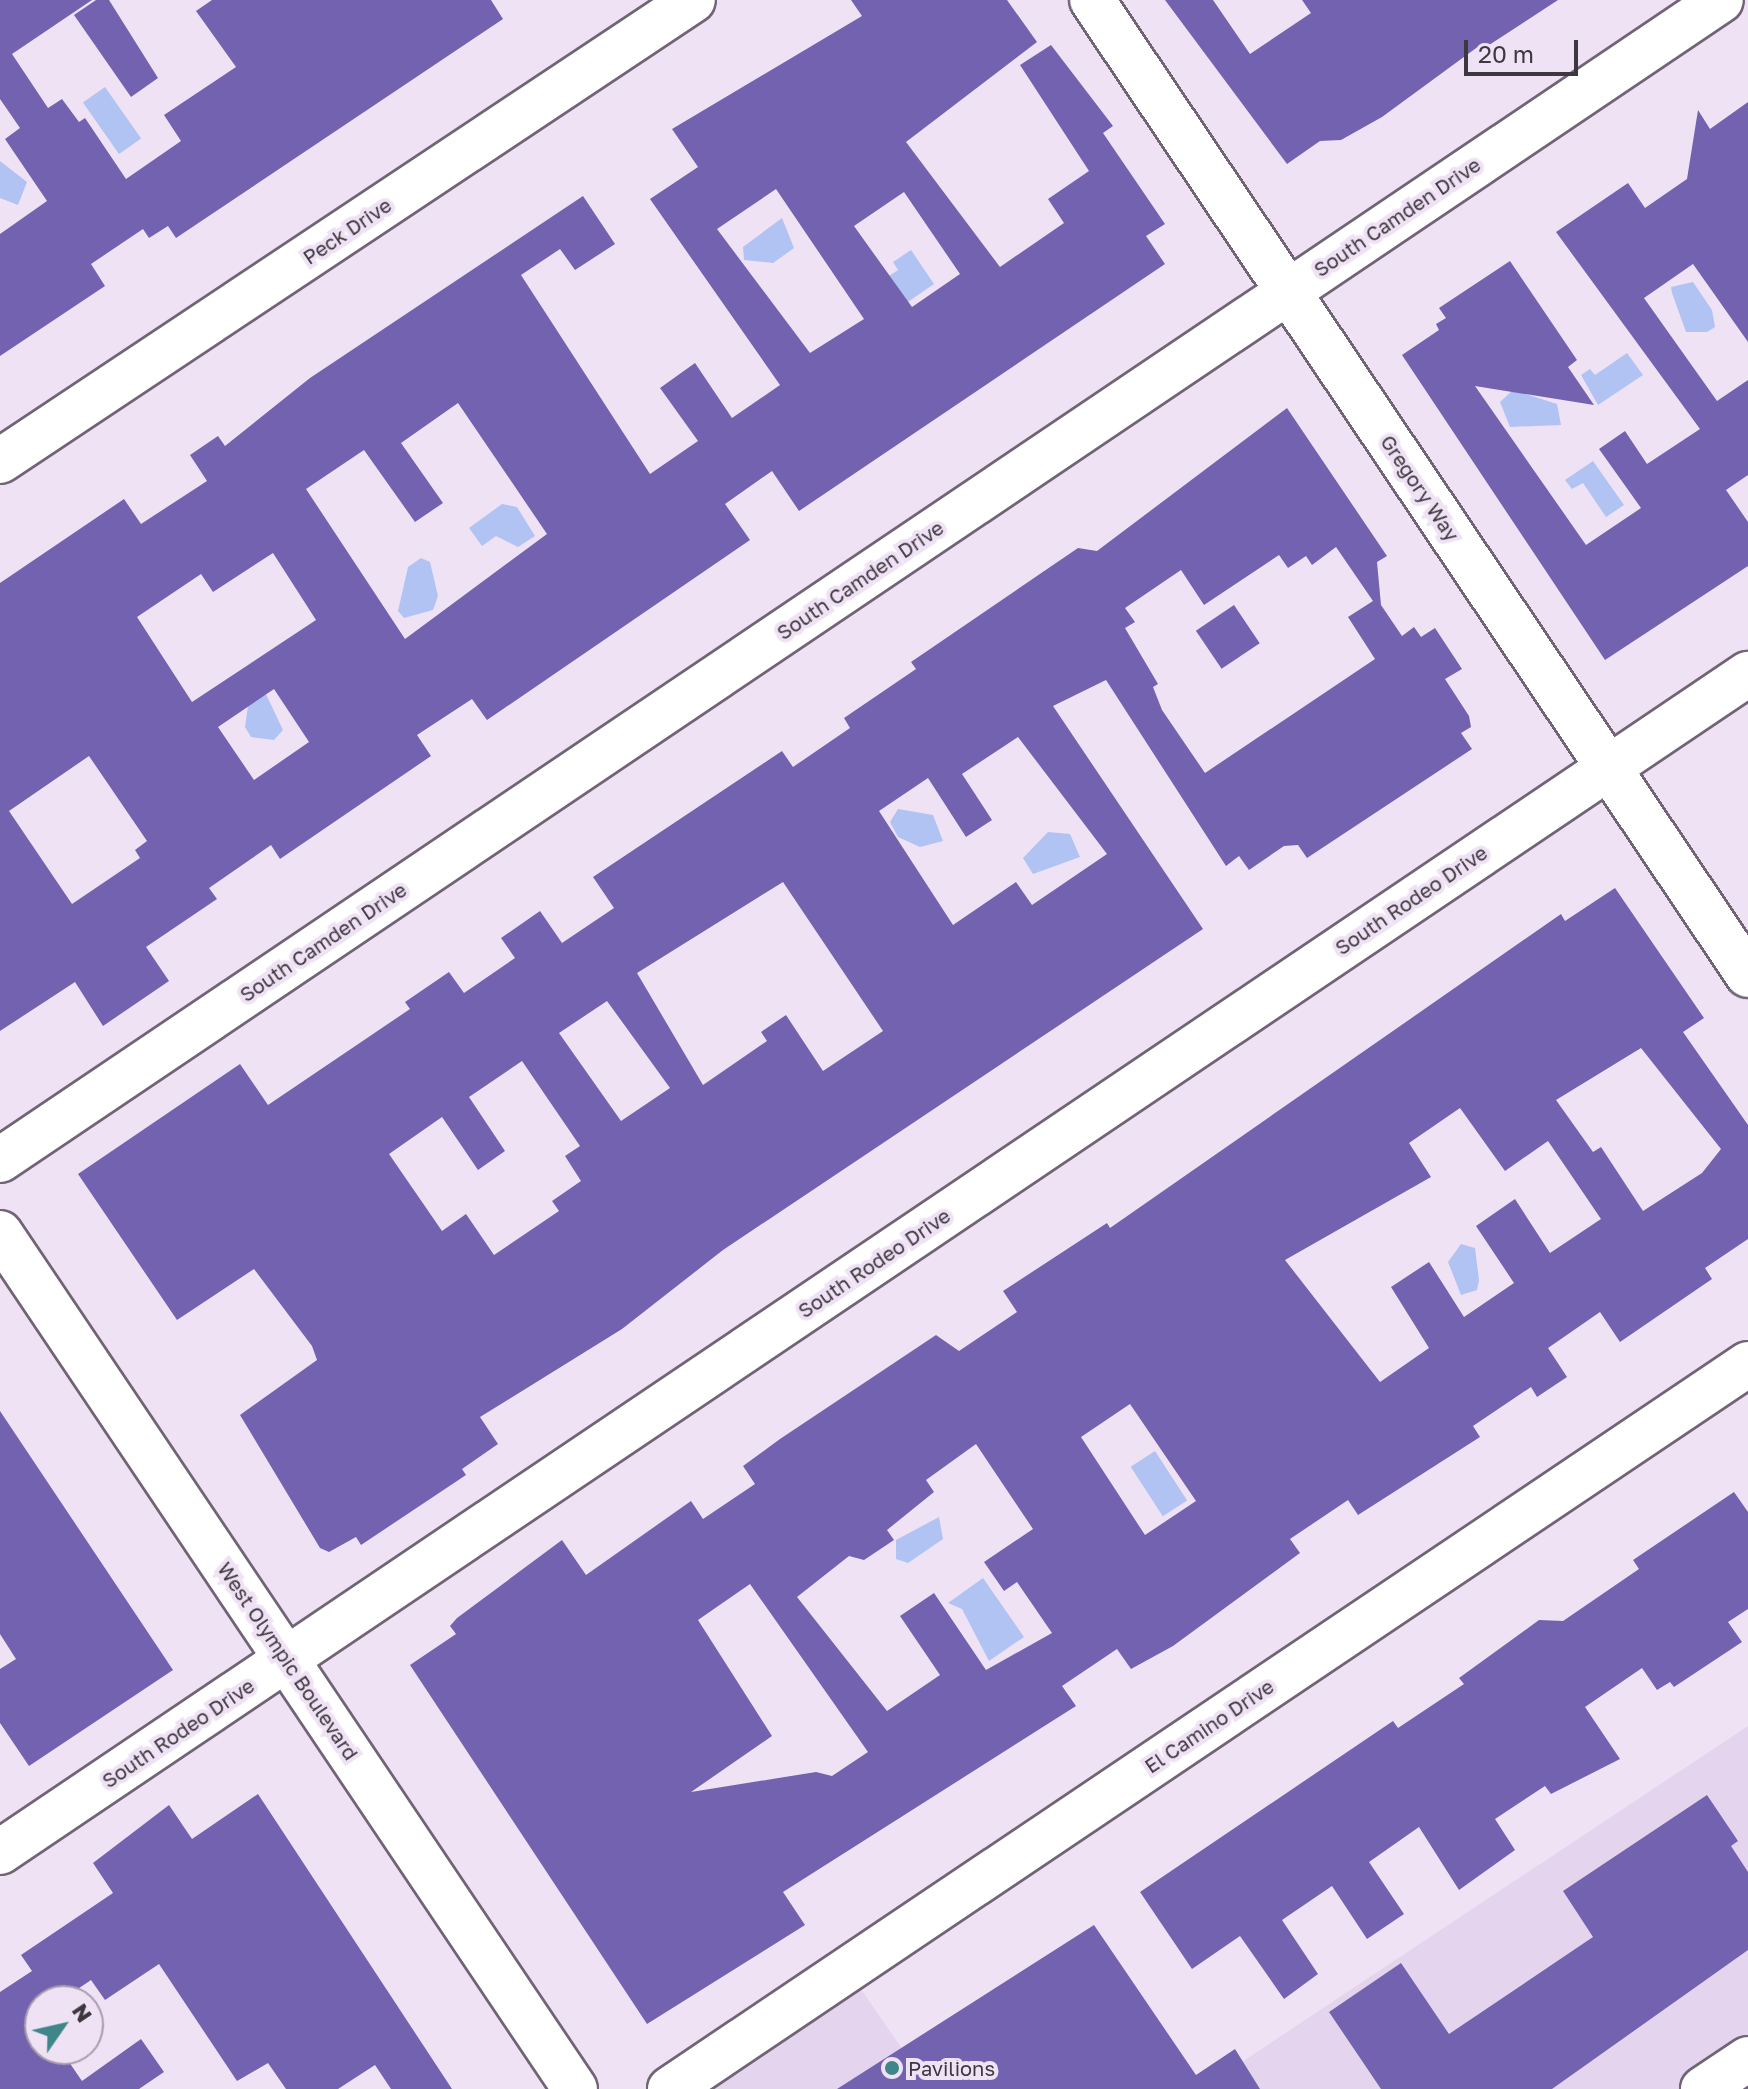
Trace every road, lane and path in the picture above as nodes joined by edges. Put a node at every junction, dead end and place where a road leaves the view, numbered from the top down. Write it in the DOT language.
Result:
graph roads {
  1 [pos="693,0"];
  2 [pos="1092,0"];
  3 [pos="1721,0"];
  4 [pos="1288,291"];
  5 [pos="0,461"];
  6 [pos="1748,674"];
  7 [pos="1608,768"];
  8 [pos="1748,975"];
  9 [pos="0,1160"];
  10 [pos="0,1233"];
  11 [pos="1748,1364"];
  12 [pos="287,1660"];
  13 [pos="0,1852"];
  14 [pos="1748,2059"];
  15 [pos="575,2089"];
  16 [pos="670,2089"];
  17 [pos="1703,2089"];
  1 -- 5 [label="street, Peck Drive"];
  2 -- 4 [label="street, Gregory Way"];
  3 -- 4 [label="street, South Camden Drive"];
  4 -- 7 [label="street, Gregory Way"];
  4 -- 9 [label="street, South Camden Drive"];
  6 -- 7 [label="street, South Rodeo Drive"];
  7 -- 8 [label="street, Gregory Way"];
  7 -- 12 [label="street, South Rodeo Drive"];
  10 -- 12 [label="street, West Olympic Boulevard"];
  11 -- 16 [label="street, El Camino Drive"];
  12 -- 13 [label="street, South Rodeo Drive"];
  12 -- 15 [label="street, West Olympic Boulevard"];
  14 -- 17 [label="street"];
}
